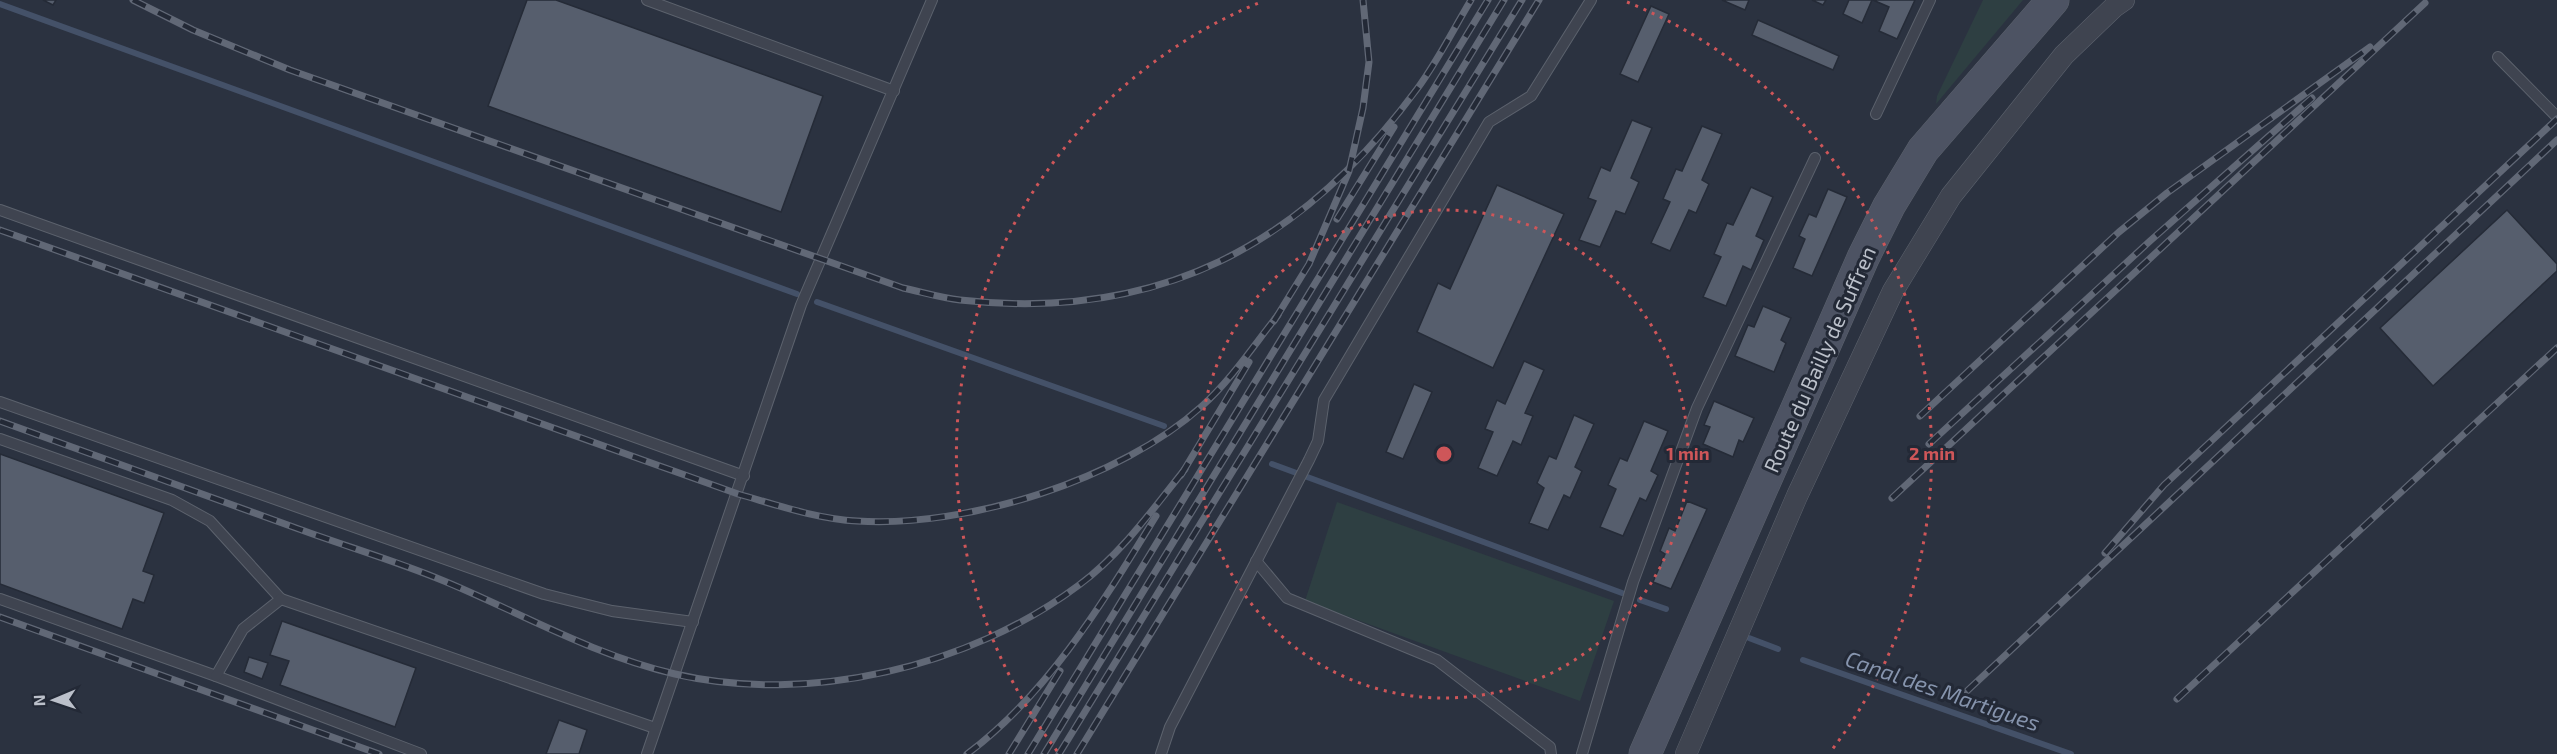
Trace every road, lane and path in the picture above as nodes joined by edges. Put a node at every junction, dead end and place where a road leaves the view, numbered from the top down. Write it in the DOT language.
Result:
graph roads {
  1 [pos="647,0"];
  2 [pos="932,0"];
  3 [pos="1591,0"];
  4 [pos="1930,0"];
  5 [pos="2053,0"];
  6 [pos="2124,0"];
  7 [pos="2498,57"];
  8 [pos="894,91"];
  9 [pos="1876,114"];
  10 [pos="2557,117"];
  11 [pos="1815,158"];
  12 [pos="0,210"];
  13 [pos="0,402"];
  14 [pos="0,439"];
  15 [pos="744,476"];
  16 [pos="1256,561"];
  17 [pos="0,599"];
  18 [pos="281,599"];
  19 [pos="693,622"];
  20 [pos="216,676"];
  21 [pos="655,728"];
  22 [pos="421,754"];
  23 [pos="647,754"];
  24 [pos="1161,754"];
  25 [pos="1551,754"];
  26 [pos="1582,754"];
  27 [pos="1645,754"];
  28 [pos="1686,754"];
  1 -- 8 [label="lane"];
  2 -- 8 [label="lane"];
  3 -- 16 [label="lane"];
  4 -- 9 [label="lane"];
  5 -- 27 [label="main road, Route du Bailly de Suffren"];
  6 -- 28 [label="street"];
  7 -- 10 [label="lane"];
  8 -- 15 [label="lane"];
  11 -- 26 [label="lane"];
  12 -- 15 [label="lane"];
  13 -- 19 [label="lane"];
  14 -- 18 [label="lane"];
  15 -- 19 [label="lane"];
  16 -- 24 [label="lane"];
  16 -- 25 [label="lane"];
  17 -- 20 [label="lane"];
  18 -- 20 [label="lane"];
  18 -- 21 [label="lane"];
  19 -- 21 [label="lane"];
  20 -- 22 [label="lane"];
  21 -- 23 [label="lane"];
}
